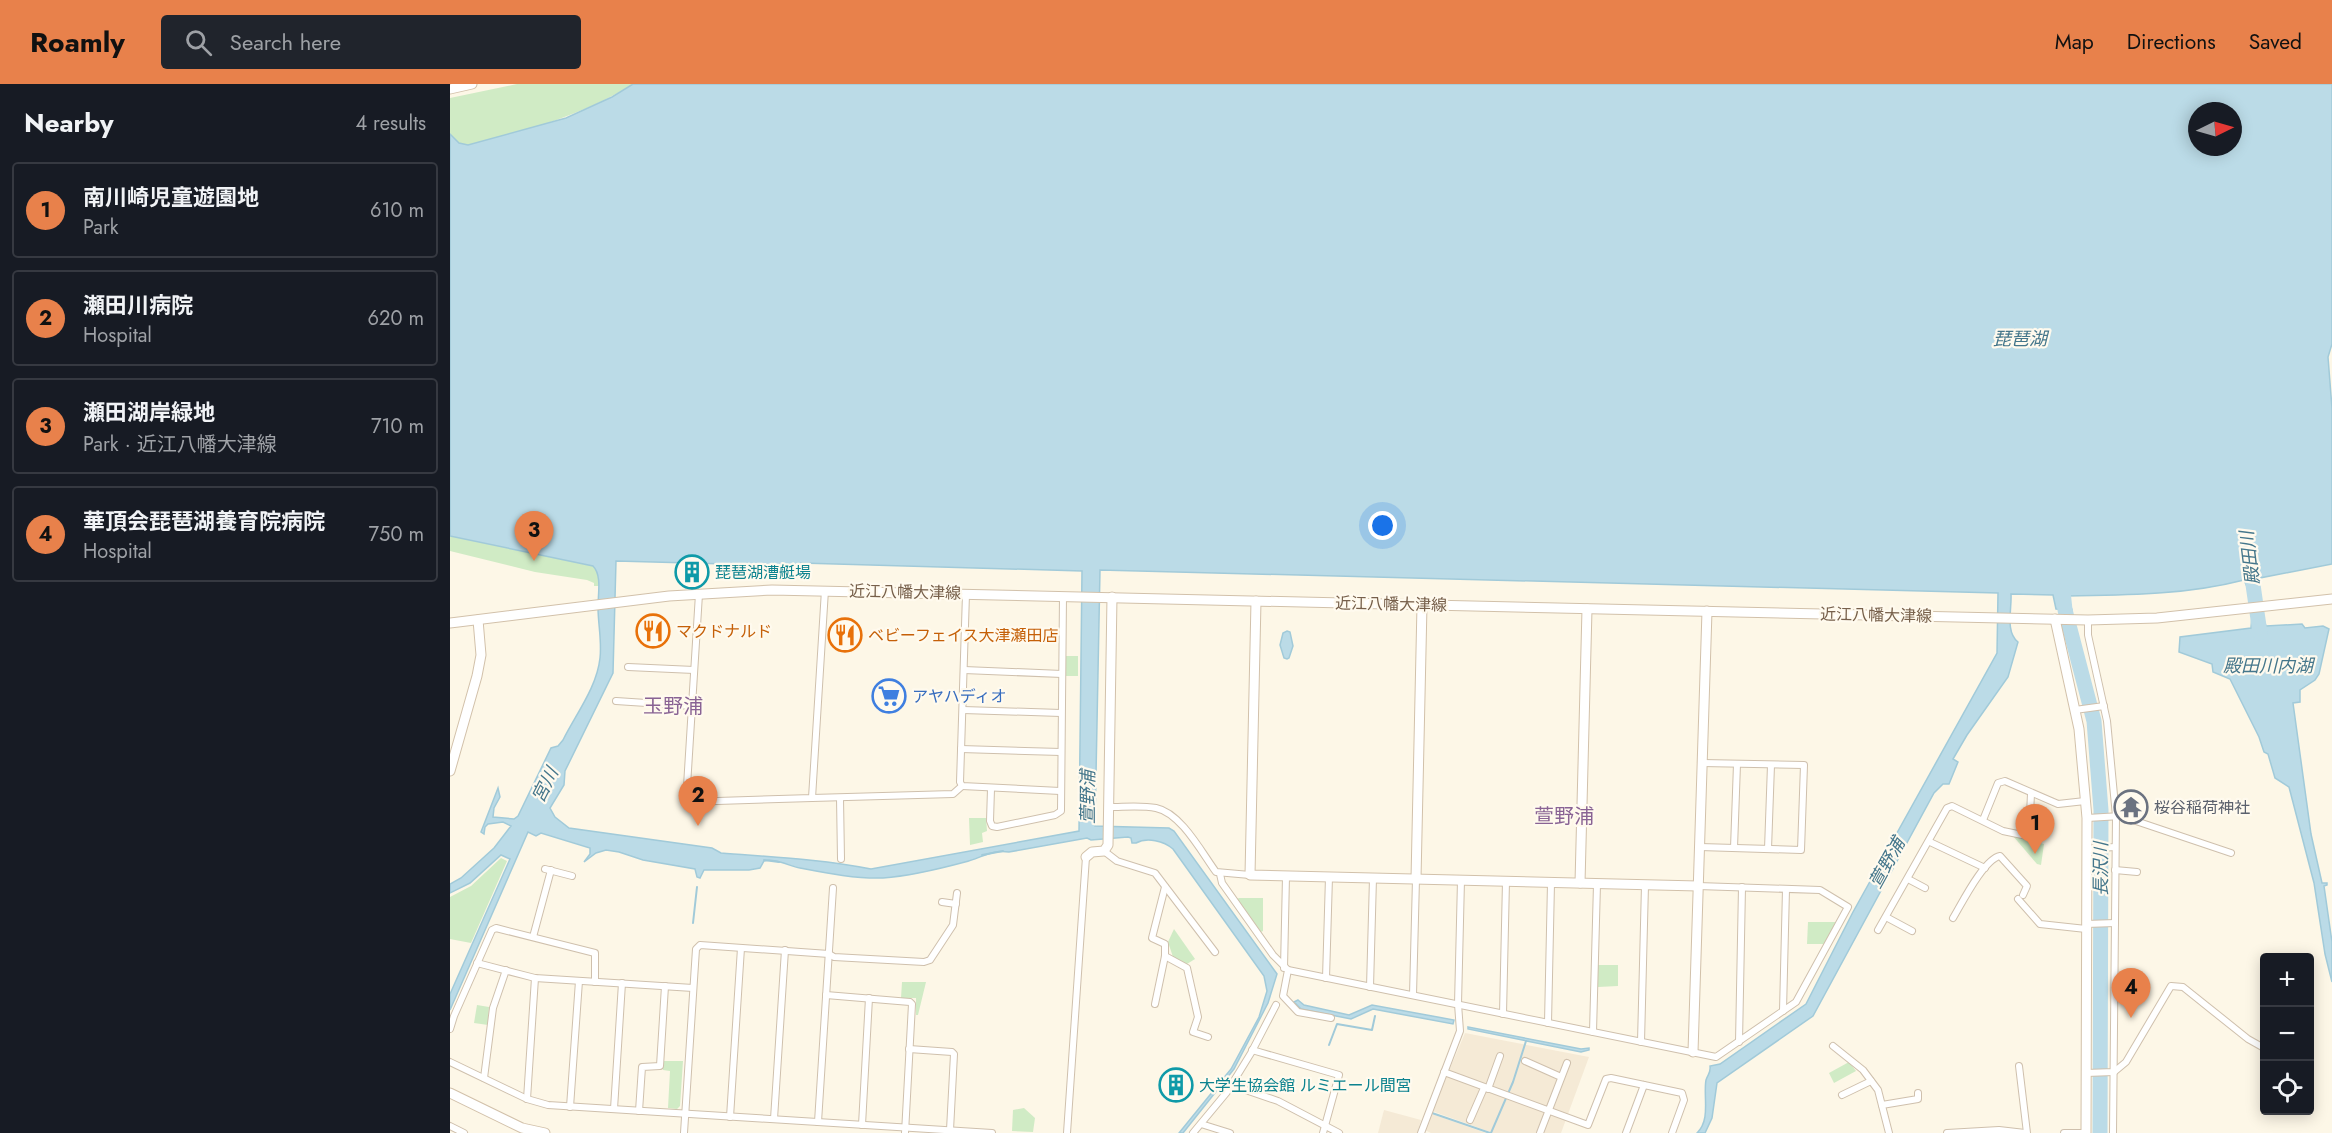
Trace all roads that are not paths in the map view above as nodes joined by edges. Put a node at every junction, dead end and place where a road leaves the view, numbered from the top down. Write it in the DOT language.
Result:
graph roads {
  1 [pos="472,84"];
  2 [pos="450,89"];
  3 [pos="825,590"];
  4 [pos="699,594"];
  5 [pos="966,594"];
  6 [pos="1063,596"];
  7 [pos="1109,597"];
  8 [pos="2332,600"];
  9 [pos="1256,601"];
  10 [pos="1422,605"];
  11 [pos="1587,609"];
  12 [pos="1707,611"];
  13 [pos="2056,619"];
  14 [pos="478,620"];
  15 [pos="2083,620"];
  16 [pos="450,623"];
  17 [pos="628,667"];
  18 [pos="694,670"];
  19 [pos="964,670"];
  20 [pos="1062,674"];
  21 [pos="616,701"];
  22 [pos="692,706"];
  23 [pos="2103,706"];
  24 [pos="963,710"];
  25 [pos="2078,710"];
  26 [pos="1061,713"];
  27 [pos="961,749"];
  28 [pos="1061,752"];
  29 [pos="1702,763"];
  30 [pos="1737,764"];
  31 [pos="1771,765"];
  32 [pos="450,771"];
  33 [pos="962,786"];
  34 [pos="991,789"];
  35 [pos="1060,791"];
  36 [pos="2031,794"];
  37 [pos="812,798"];
  38 [pos="840,798"];
  39 [pos="2085,801"];
  40 [pos="1109,807"];
  41 [pos="2114,817"];
  42 [pos="2089,818"];
  43 [pos="1983,820"];
  44 [pos="1930,842"];
  45 [pos="1700,847"];
  46 [pos="1734,848"];
  47 [pos="2112,848"];
  48 [pos="1768,849"];
  49 [pos="2088,849"];
  50 [pos="1104,851"];
  51 [pos="2231,854"];
  52 [pos="1086,857"];
  53 [pos="840,859"];
  54 [pos="1985,868"];
  55 [pos="2115,870"];
  56 [pos="2137,873"];
  57 [pos="1220,874"];
  58 [pos="1250,875"];
  59 [pos="572,876"];
  60 [pos="1286,876"];
  61 [pos="1329,877"];
  62 [pos="1373,878"];
  63 [pos="1416,879"];
  64 [pos="1908,879"];
  65 [pos="1461,880"];
  66 [pos="1506,881"];
  67 [pos="1551,883"];
  68 [pos="1580,883"];
  69 [pos="1597,884"];
  70 [pos="1645,885"];
  71 [pos="1698,886"];
  72 [pos="1165,887"];
  73 [pos="1742,887"];
  74 [pos="833,888"];
  75 [pos="1924,888"];
  76 [pos="1786,889"];
  77 [pos="957,893"];
  78 [pos="942,902"];
  79 [pos="956,904"];
  80 [pos="1886,917"];
  81 [pos="1953,918"];
  82 [pos="2113,923"];
  83 [pos="2088,926"];
  84 [pos="1878,930"];
  85 [pos="1912,931"];
  86 [pos="533,937"];
  87 [pos="741,948"];
  88 [pos="785,950"];
  89 [pos="1215,952"];
  90 [pos="829,954"];
  91 [pos="1165,956"];
  92 [pos="477,963"];
  93 [pos="1286,969"];
  94 [pos="506,970"];
  95 [pos="535,978"];
  96 [pos="1326,978"];
  97 [pos="579,981"];
  98 [pos="595,982"];
  99 [pos="622,983"];
  100 [pos="665,986"];
  101 [pos="1370,987"];
  102 [pos="693,988"];
  103 [pos="826,995"];
  104 [pos="1413,995"];
  105 [pos="869,998"];
  106 [pos="1155,1004"];
  107 [pos="1458,1004"];
  108 [pos="1276,1005"];
  109 [pos="1783,1011"];
  110 [pos="1503,1014"];
  111 [pos="1331,1018"];
  112 [pos="1548,1023"];
  113 [pos="450,1029"];
  114 [pos="1593,1032"];
  115 [pos="1208,1037"];
  116 [pos="1641,1042"];
  117 [pos="1739,1042"];
  118 [pos="2260,1045"];
  119 [pos="1833,1046"];
  120 [pos="909,1049"];
  121 [pos="1252,1050"];
  122 [pos="1693,1052"];
  123 [pos="1500,1056"];
  124 [pos="1525,1061"];
  125 [pos="450,1062"];
  126 [pos="1566,1063"];
  127 [pos="2019,1066"];
  128 [pos="1444,1072"];
  129 [pos="2113,1072"];
  130 [pos="2088,1073"];
  131 [pos="1562,1077"];
  132 [pos="484,1078"];
  133 [pos="1871,1081"];
  134 [pos="1231,1085"];
  135 [pos="1644,1085"];
  136 [pos="1486,1088"];
  137 [pos="450,1093"];
  138 [pos="1918,1093"];
  139 [pos="1842,1095"];
  140 [pos="526,1099"];
  141 [pos="1882,1105"];
  142 [pos="570,1107"];
  143 [pos="614,1109"];
  144 [pos="639,1111"];
  145 [pos="1549,1111"];
  146 [pos="685,1114"];
  147 [pos="730,1117"];
  148 [pos="774,1119"];
  149 [pos="1470,1120"];
  150 [pos="818,1122"];
  151 [pos="1201,1124"];
  152 [pos="862,1125"];
  153 [pos="1325,1125"];
  154 [pos="1588,1125"];
  155 [pos="450,1126"];
  156 [pos="906,1130"];
  157 [pos="950,1130"];
  158 [pos="464,1133"];
  159 [pos="545,1133"];
  160 [pos="684,1133"];
  161 [pos="992,1133"];
  162 [pos="1067,1133"];
  163 [pos="1193,1133"];
  164 [pos="1230,1133"];
  165 [pos="1323,1133"];
  166 [pos="1339,1133"];
  167 [pos="1421,1133"];
  168 [pos="1540,1133"];
  169 [pos="1585,1133"];
  170 [pos="1626,1133"];
  171 [pos="1672,1133"];
  172 [pos="1889,1133"];
  173 [pos="1947,1133"];
  174 [pos="2026,1133"];
  175 [pos="2064,1133"];
  176 [pos="2086,1133"];
  177 [pos="2113,1133"];
  1 -- 2 [label="street"];
  3 -- 4 [label="street, 近江八幡大津線"];
  3 -- 5 [label="street, 近江八幡大津線"];
  3 -- 37 [label="street"];
  4 -- 14 [label="street, 近江八幡大津線"];
  4 -- 18 [label="street"];
  5 -- 6 [label="street, 近江八幡大津線"];
  5 -- 19 [label="street"];
  6 -- 7 [label="street, 近江八幡大津線"];
  6 -- 20 [label="street"];
  7 -- 9 [label="street, 近江八幡大津線"];
  7 -- 40 [label="street"];
  8 -- 15 [label="street, 近江八幡大津線"];
  9 -- 10 [label="street, 近江八幡大津線"];
  9 -- 58 [label="street"];
  10 -- 11 [label="street, 近江八幡大津線"];
  10 -- 63 [label="street"];
  11 -- 12 [label="street, 近江八幡大津線"];
  11 -- 68 [label="street"];
  12 -- 13 [label="street, 近江八幡大津線"];
  12 -- 29 [label="street"];
  13 -- 15 [label="street, 近江八幡大津線"];
  13 -- 25 [label="street"];
  14 -- 16 [label="street, 近江八幡大津線"];
  14 -- 32 [label="street"];
  15 -- 23 [label="street"];
  17 -- 18 [label="street"];
  18 -- 22 [label="street"];
  19 -- 20 [label="street"];
  19 -- 24 [label="street"];
  20 -- 26 [label="street"];
  21 -- 22 [label="street"];
  22 -- 37 [label="street"];
  23 -- 25 [label="street"];
  23 -- 41 [label="street"];
  24 -- 26 [label="street"];
  24 -- 27 [label="street"];
  25 -- 39 [label="street"];
  26 -- 28 [label="street"];
  27 -- 28 [label="street"];
  27 -- 33 [label="street"];
  28 -- 35 [label="street"];
  29 -- 30 [label="street"];
  29 -- 45 [label="street"];
  30 -- 31 [label="street"];
  30 -- 46 [label="street"];
  31 -- 48 [label="street"];
  31 -- 48 [label="street"];
  33 -- 34 [label="street"];
  33 -- 38 [label="street"];
  34 -- 35 [label="street"];
  34 -- 35 [label="street"];
  36 -- 39 [label="street"];
  36 -- 43 [label="street"];
  36 -- 43 [label="street"];
  37 -- 38 [label="street"];
  38 -- 53 [label="street"];
  39 -- 42 [label="street"];
  40 -- 50 [label="street"];
  40 -- 57 [label="street"];
  41 -- 42 [label="street"];
  41 -- 47 [label="street"];
  41 -- 51 [label="street"];
  42 -- 49 [label="street"];
  43 -- 44 [label="street"];
  44 -- 54 [label="street"];
  44 -- 64 [label="street"];
  45 -- 46 [label="street"];
  45 -- 71 [label="street"];
  46 -- 48 [label="street"];
  47 -- 49 [label="street"];
  47 -- 55 [label="street"];
  49 -- 83 [label="street"];
  50 -- 52 [label="street"];
  50 -- 72 [label="street"];
  52 -- 162 [label="street"];
  54 -- 81 [label="street"];
  54 -- 83 [label="street"];
  55 -- 56 [label="street"];
  55 -- 82 [label="street"];
  57 -- 58 [label="street"];
  57 -- 93 [label="street"];
  58 -- 60 [label="street"];
  59 -- 86 [label="street"];
  60 -- 61 [label="street"];
  60 -- 93 [label="street"];
  61 -- 62 [label="street"];
  61 -- 96 [label="street"];
  62 -- 63 [label="street"];
  62 -- 101 [label="street"];
  63 -- 65 [label="street"];
  63 -- 104 [label="street"];
  64 -- 75 [label="street"];
  64 -- 80 [label="street"];
  65 -- 66 [label="street"];
  65 -- 107 [label="street"];
  66 -- 67 [label="street"];
  66 -- 110 [label="street"];
  67 -- 68 [label="street"];
  67 -- 112 [label="street"];
  68 -- 69 [label="street"];
  69 -- 70 [label="street"];
  69 -- 114 [label="street"];
  70 -- 71 [label="street"];
  70 -- 116 [label="street"];
  71 -- 73 [label="street"];
  71 -- 122 [label="street"];
  72 -- 89 [label="street"];
  72 -- 91 [label="street"];
  73 -- 76 [label="street"];
  73 -- 117 [label="street"];
  74 -- 90 [label="street"];
  76 -- 109 [label="street"];
  76 -- 109 [label="street"];
  77 -- 79 [label="street"];
  78 -- 79 [label="street"];
  79 -- 90 [label="street"];
  80 -- 84 [label="street"];
  80 -- 85 [label="street"];
  82 -- 83 [label="street"];
  82 -- 129 [label="street"];
  83 -- 130 [label="street"];
  86 -- 92 [label="street"];
  86 -- 98 [label="street"];
  87 -- 88 [label="street"];
  87 -- 102 [label="street"];
  87 -- 147 [label="street"];
  88 -- 90 [label="street"];
  88 -- 148 [label="street"];
  90 -- 103 [label="street"];
  91 -- 106 [label="street"];
  91 -- 115 [label="street"];
  92 -- 94 [label="street"];
  92 -- 113 [label="street"];
  93 -- 96 [label="street"];
  93 -- 111 [label="street"];
  94 -- 95 [label="street"];
  94 -- 132 [label="street"];
  95 -- 97 [label="street"];
  95 -- 140 [label="street"];
  96 -- 101 [label="street"];
  97 -- 98 [label="street"];
  97 -- 142 [label="street"];
  98 -- 99 [label="street"];
  99 -- 100 [label="street"];
  99 -- 143 [label="street"];
  100 -- 102 [label="street"];
  100 -- 144 [label="street"];
  101 -- 104 [label="street"];
  102 -- 146 [label="street"];
  103 -- 105 [label="street"];
  103 -- 150 [label="street"];
  104 -- 107 [label="street"];
  105 -- 120 [label="street"];
  105 -- 152 [label="street"];
  107 -- 110 [label="street"];
  107 -- 128 [label="street"];
  108 -- 121 [label="street"];
  109 -- 117 [label="street"];
  110 -- 112 [label="street"];
  112 -- 114 [label="street"];
  114 -- 116 [label="street"];
  116 -- 122 [label="street"];
  117 -- 122 [label="street"];
  118 -- 129 [label="street"];
  119 -- 133 [label="street"];
  120 -- 156 [label="street"];
  120 -- 157 [label="street"];
  121 -- 134 [label="street"];
  121 -- 153 [label="street"];
  123 -- 136 [label="street"];
  124 -- 131 [label="street"];
  125 -- 132 [label="street"];
  126 -- 131 [label="street"];
  127 -- 174 [label="street"];
  128 -- 136 [label="street"];
  128 -- 167 [label="street"];
  129 -- 130 [label="street"];
  129 -- 177 [label="street"];
  130 -- 176 [label="street"];
  131 -- 145 [label="street"];
  132 -- 140 [label="street"];
  133 -- 139 [label="street"];
  133 -- 141 [label="street"];
  134 -- 151 [label="street"];
  134 -- 153 [label="street"];
  135 -- 154 [label="street"];
  135 -- 170 [label="street"];
  135 -- 171 [label="street"];
  136 -- 145 [label="street"];
  136 -- 149 [label="street"];
  137 -- 159 [label="street"];
  138 -- 141 [label="street"];
  140 -- 142 [label="street"];
  141 -- 172 [label="street"];
  142 -- 143 [label="street"];
  143 -- 144 [label="street"];
  144 -- 146 [label="street"];
  145 -- 154 [label="street"];
  145 -- 168 [label="street"];
  146 -- 147 [label="street"];
  146 -- 160 [label="street"];
  147 -- 148 [label="street"];
  148 -- 150 [label="street"];
  150 -- 152 [label="street"];
  151 -- 163 [label="street"];
  151 -- 164 [label="street"];
  152 -- 156 [label="street"];
  153 -- 165 [label="street"];
  153 -- 166 [label="street"];
  154 -- 169 [label="street"];
  155 -- 158 [label="street"];
  156 -- 157 [label="street"];
  157 -- 161 [label="street"];
  173 -- 174 [label="street"];
  175 -- 176 [label="street"];
}
